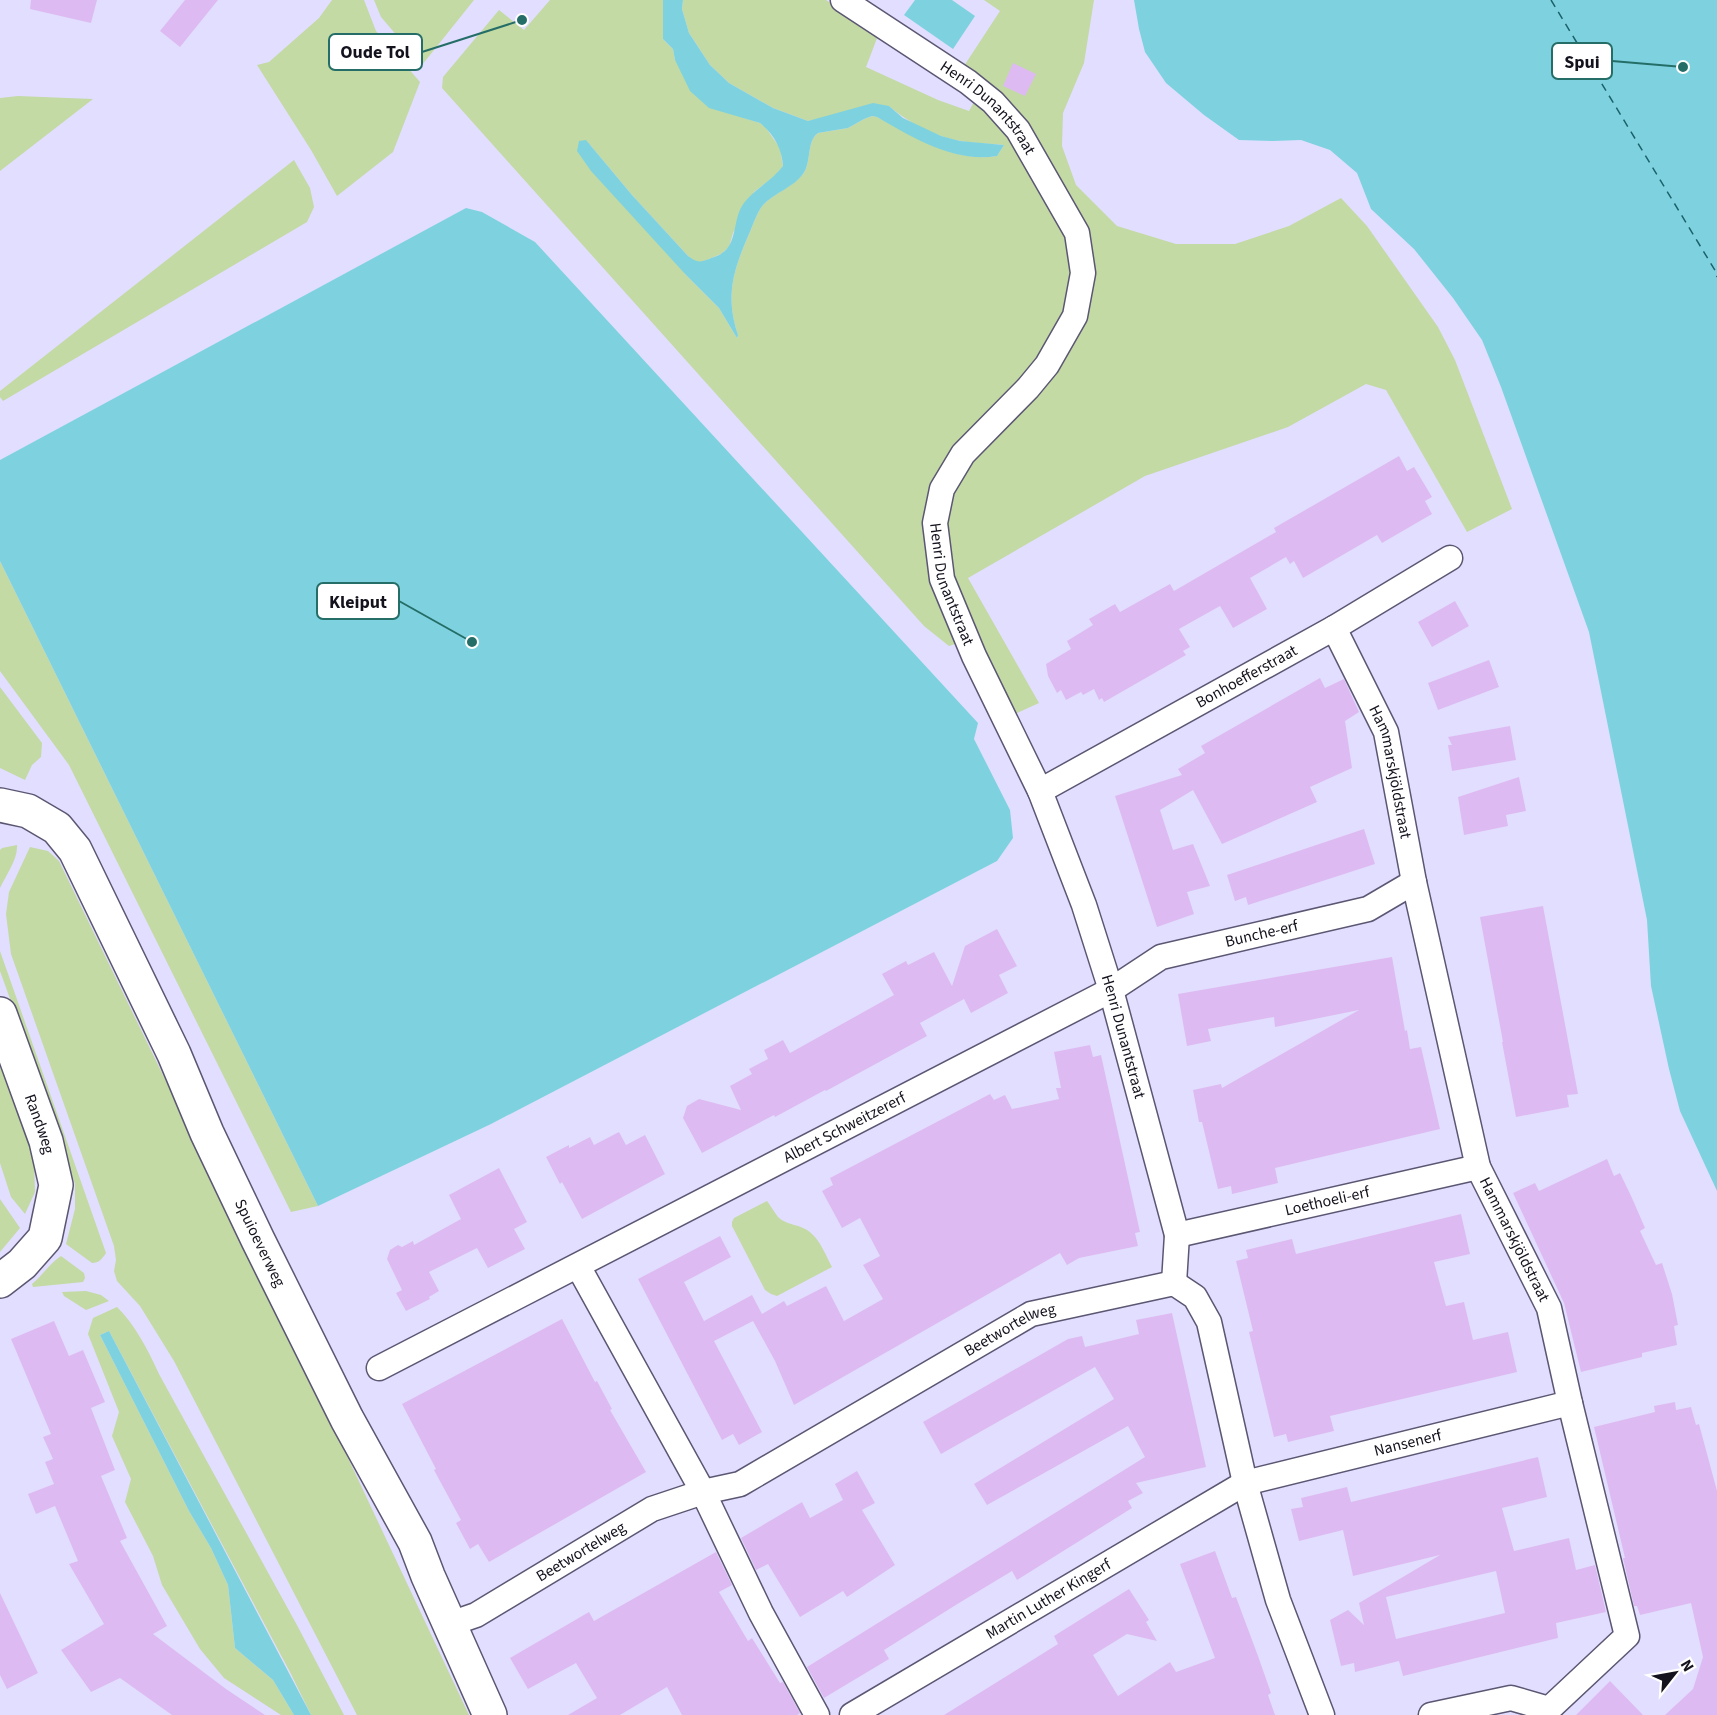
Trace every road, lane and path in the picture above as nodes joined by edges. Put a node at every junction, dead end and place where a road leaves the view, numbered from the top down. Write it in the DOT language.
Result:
graph roads {
  1 [pos="843,0"];
  2 [pos="1450,558"];
  3 [pos="1334,628"];
  4 [pos="1040,791"];
  5 [pos="0,805"];
  6 [pos="1414,882"];
  7 [pos="1111,990"];
  8 [pos="0,1014"];
  9 [pos="1478,1167"];
  10 [pos="1177,1235"];
  11 [pos="578,1266"];
  12 [pos="0,1281"];
  13 [pos="1174,1284"];
  14 [pos="379,1368"];
  15 [pos="1570,1403"];
  16 [pos="1245,1483"];
  17 [pos="703,1492"];
  18 [pos="450,1624"];
  19 [pos="490,1715"];
  20 [pos="817,1715"];
  21 [pos="852,1715"];
  22 [pos="1322,1715"];
  23 [pos="1431,1715"];
  1 -- 4 [label="street, Henri Dunantstraat"];
  2 -- 3 [label="street, Bonhoefferstraat"];
  3 -- 4 [label="street, Bonhoefferstraat"];
  3 -- 6 [label="street, Hammarskjöldstraat"];
  4 -- 7 [label="street, Henri Dunantstraat"];
  5 -- 18 [label="street, Spuioeverweg"];
  6 -- 7 [label="street, Bunche-erf"];
  6 -- 9 [label="street, Hammarskjöldstraat"];
  7 -- 10 [label="street, Henri Dunantstraat"];
  7 -- 11 [label="street, Albert Schweitzererf"];
  8 -- 12 [label="street, Randweg"];
  9 -- 10 [label="street, Loethoeli-erf"];
  9 -- 15 [label="street, Hammarskjöldstraat"];
  10 -- 13 [label="street, Henri Dunantstraat"];
  11 -- 14 [label="street, Albert Schweitzererf"];
  11 -- 17 [label="street"];
  13 -- 16 [label="street"];
  13 -- 17 [label="street, Beetwortelweg"];
  15 -- 16 [label="street, Nansenerf"];
  15 -- 23 [label="street, Hammarskjöldstraat"];
  16 -- 21 [label="street, Martin Luther Kingerf"];
  16 -- 22 [label="street"];
  17 -- 18 [label="street, Beetwortelweg"];
  17 -- 20 [label="street"];
  18 -- 19 [label="street, Spuioeverweg"];
}
